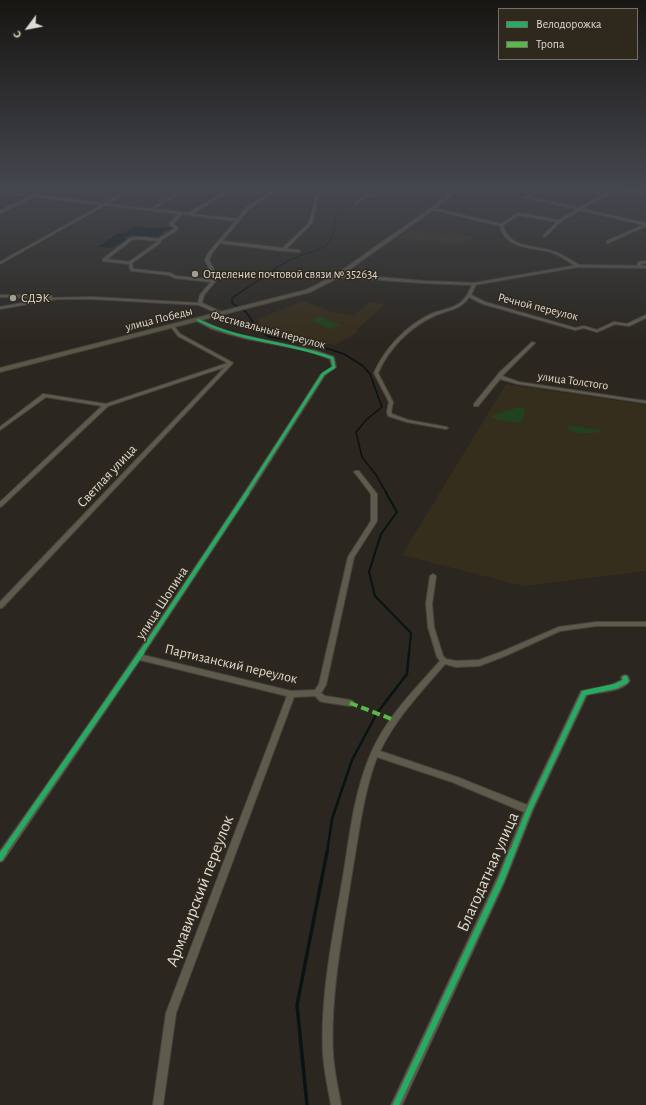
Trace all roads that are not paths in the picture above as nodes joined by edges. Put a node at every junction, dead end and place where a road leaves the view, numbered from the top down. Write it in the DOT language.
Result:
graph roads {
  1 [pos="42,240"];
  2 [pos="130,240"];
  3 [pos="154,240"];
  4 [pos="159,240"];
  5 [pos="222,240"];
  6 [pos="293,240"];
  7 [pos="388,240"];
  8 [pos="509,240"];
  9 [pos="613,240"];
  10 [pos="220,242"];
  11 [pos="608,242"];
  12 [pos="283,250"];
  13 [pos="298,251"];
  14 [pos="646,262"];
  15 [pos="0,263"];
  16 [pos="130,263"];
  17 [pos="578,266"];
  18 [pos="639,266"];
  19 [pos="646,267"];
  20 [pos="338,275"];
  21 [pos="214,281"];
  22 [pos="474,284"];
  23 [pos="468,295"];
  24 [pos="0,296"];
  25 [pos="57,298"];
  26 [pos="200,304"];
  27 [pos="0,308"];
  28 [pos="222,314"];
  29 [pos="646,316"];
  30 [pos="198,320"];
  31 [pos="172,327"];
  32 [pos="533,343"];
  33 [pos="332,358"];
  34 [pos="231,363"];
  35 [pos="0,370"];
  36 [pos="499,378"];
  37 [pos="646,402"];
  38 [pos="106,405"];
  39 [pos="476,405"];
  40 [pos="446,428"];
  41 [pos="0,429"];
  42 [pos="357,472"];
  43 [pos="0,505"];
  44 [pos="433,576"];
  45 [pos="0,606"];
  46 [pos="646,624"];
  47 [pos="139,657"];
  48 [pos="444,661"];
  49 [pos="625,678"];
  50 [pos="291,694"];
  51 [pos="317,694"];
  52 [pos="350,703"];
  53 [pos="375,753"];
  54 [pos="529,810"];
  55 [pos="0,858"];
  56 [pos="158,1105"];
  57 [pos="336,1105"];
  58 [pos="396,1105"];
  1 -- 15 [label="street"];
  2 -- 16 [label="street"];
  3 -- 4 [label="street"];
  4 -- 16 [label="street"];
  5 -- 10 [label="street"];
  6 -- 12 [label="street"];
  7 -- 20 [label="street, улица Победы"];
  8 -- 17 [label="street"];
  9 -- 11 [label="street"];
  10 -- 12 [label="street"];
  10 -- 21 [label="street"];
  12 -- 13 [label="street"];
  14 -- 18 [label="street"];
  16 -- 21 [label="street"];
  17 -- 18 [label="street"];
  17 -- 22 [label="street"];
  18 -- 19 [label="street"];
  20 -- 22 [label="street"];
  20 -- 28 [label="street, улица Победы"];
  21 -- 26 [label="street"];
  22 -- 23 [label="street"];
  23 -- 29 [label="street, Речной переулок"];
  23 -- 40 [label="street"];
  24 -- 25 [label="street, Фестивальный переулок"];
  25 -- 26 [label="street, Фестивальный переулок"];
  25 -- 27 [label="street, Фестивальный переулок"];
  26 -- 28 [label="street, Фестивальный переулок"];
  28 -- 30 [label="street, улица Победы"];
  30 -- 31 [label="street, улица Победы"];
  30 -- 33 [label="street, Фестивальный переулок"];
  31 -- 34 [label="street"];
  31 -- 35 [label="street, улица Победы"];
  32 -- 36 [label="street"];
  33 -- 47 [label="street, улица Шопина"];
  34 -- 38 [label="street"];
  34 -- 45 [label="street, Светлая улица"];
  36 -- 37 [label="street, улица Толстого"];
  36 -- 39 [label="street"];
  38 -- 41 [label="street"];
  38 -- 43 [label="street"];
  42 -- 51 [label="street"];
  44 -- 48 [label="street"];
  46 -- 48 [label="street"];
  47 -- 50 [label="street, Партизанский переулок"];
  47 -- 55 [label="street, улица Шопина"];
  48 -- 53 [label="street"];
  49 -- 54 [label="street, Благодатная улица"];
  50 -- 51 [label="street, Партизанский переулок"];
  50 -- 56 [label="street, Армавирский переулок"];
  51 -- 52 [label="street, Партизанский переулок"];
  53 -- 54 [label="street, Благодатная улица"];
  53 -- 57 [label="street"];
  54 -- 58 [label="street, Благодатная улица"];
}
